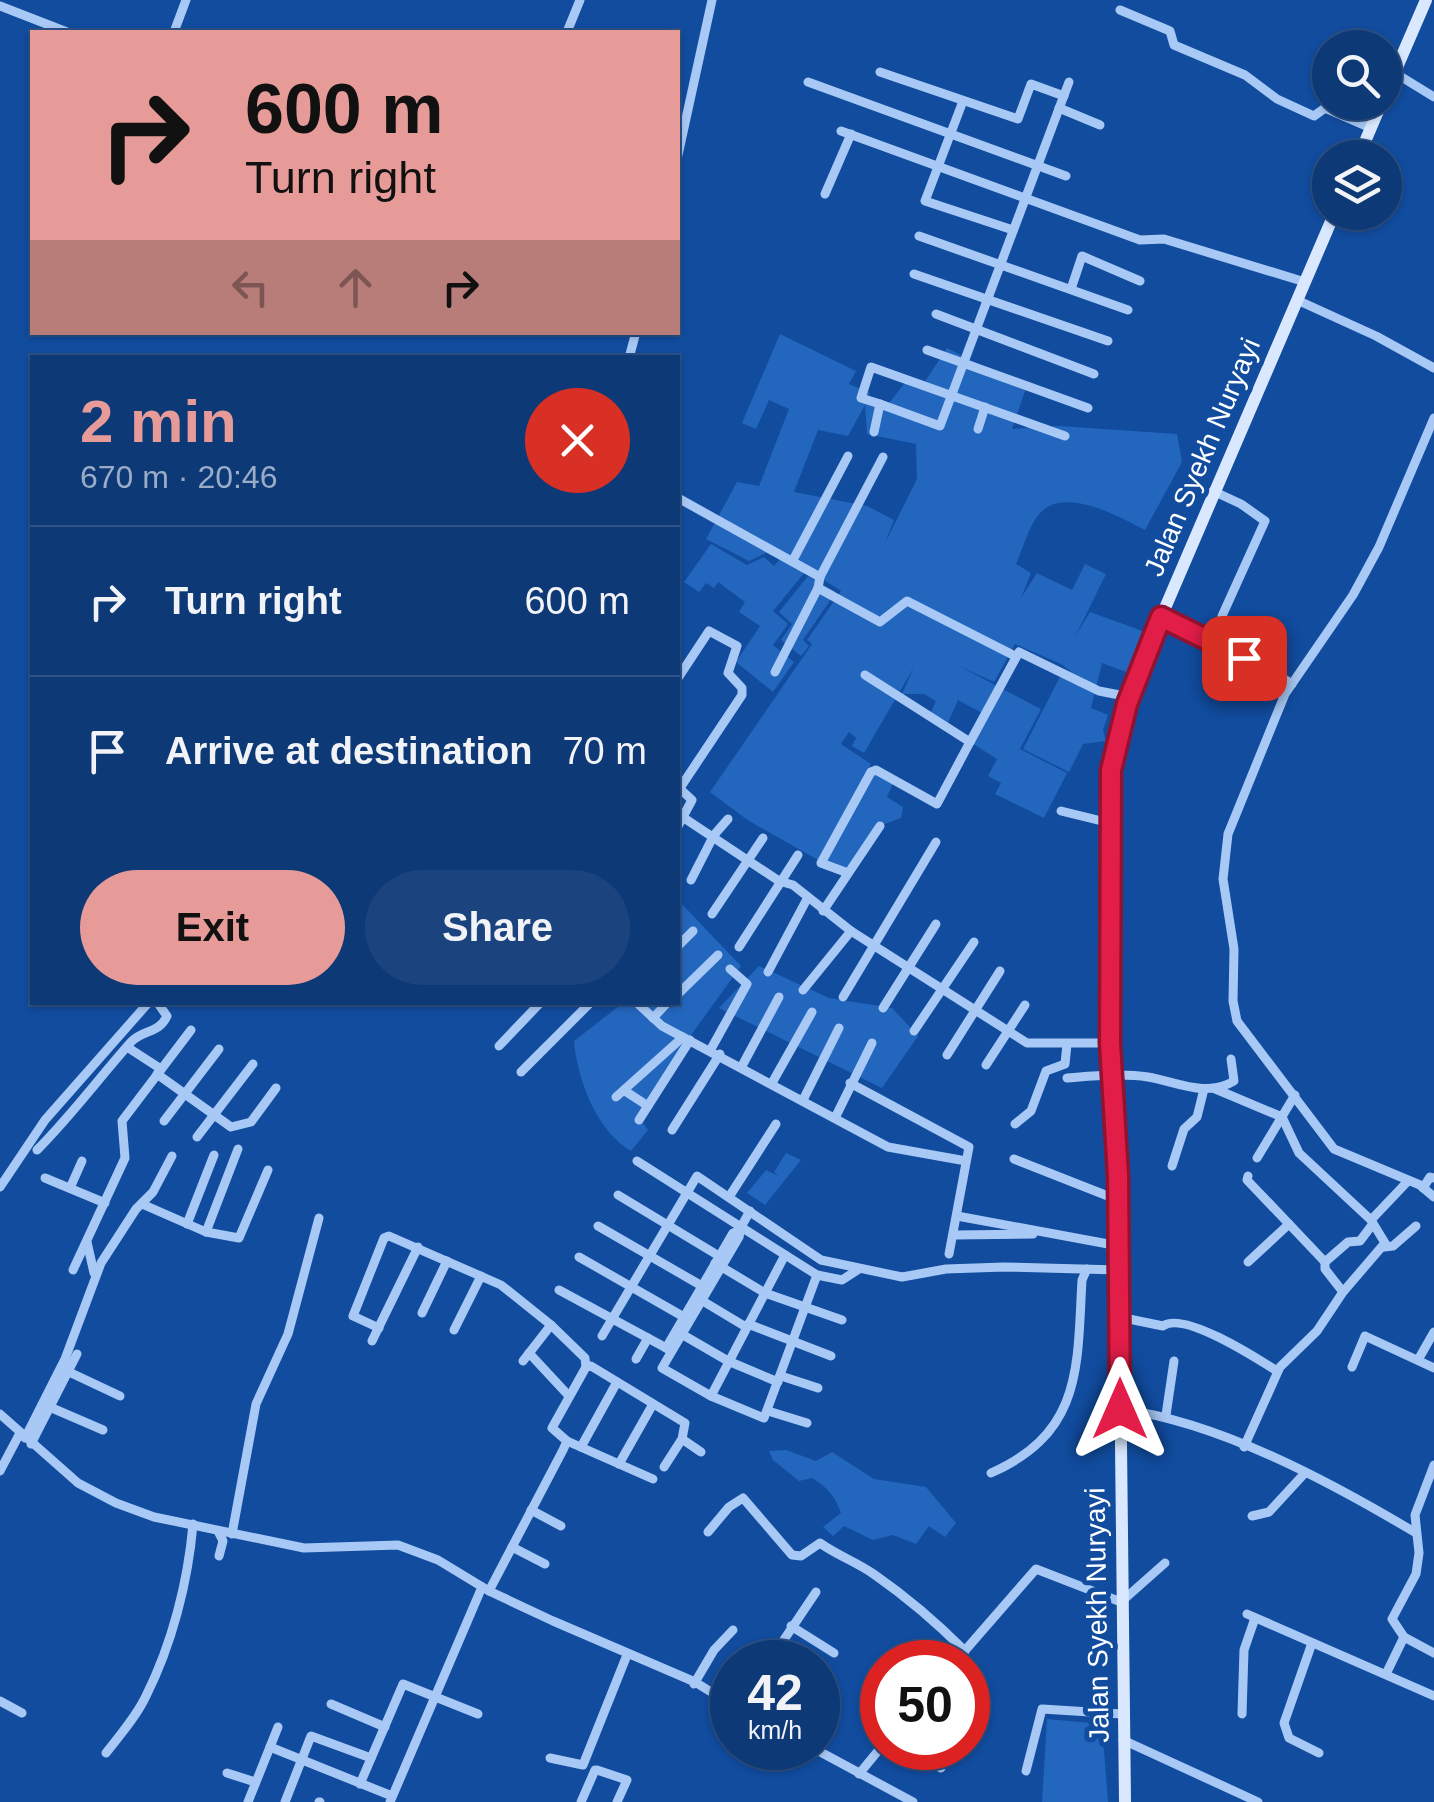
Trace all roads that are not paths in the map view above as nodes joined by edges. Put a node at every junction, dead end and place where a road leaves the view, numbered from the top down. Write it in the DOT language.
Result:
graph roads {
  1 [pos="186,0"];
  2 [pos="580,0"];
  3 [pos="712,0"];
  4 [pos="1425,0"];
  5 [pos="0,6"];
  6 [pos="1120,10"];
  7 [pos="62,30"];
  8 [pos="175,30"];
  9 [pos="569,30"];
  10 [pos="1402,54"];
  11 [pos="880,72"];
  12 [pos="1402,78"];
  13 [pos="808,82"];
  14 [pos="1069,82"];
  15 [pos="1064,96"];
  16 [pos="1434,97"];
  17 [pos="962,101"];
  18 [pos="1059,108"];
  19 [pos="1374,120"];
  20 [pos="1100,125"];
  21 [pos="1371,128"];
  22 [pos="950,133"];
  23 [pos="1366,140"];
  24 [pos="680,146"];
  25 [pos="938,166"];
  26 [pos="1037,166"];
  27 [pos="1066,176"];
  28 [pos="825,194"];
  29 [pos="1025,198"];
  30 [pos="1013,230"];
  31 [pos="1327,230"];
  32 [pos="920,236"];
  33 [pos="1001,263"];
  34 [pos="914,274"];
  35 [pos="1140,280"];
  36 [pos="1305,282"];
  37 [pos="1070,289"];
  38 [pos="988,298"];
  39 [pos="1297,300"];
  40 [pos="1128,310"];
  41 [pos="936,314"];
  42 [pos="976,329"];
  43 [pos="1108,340"];
  44 [pos="928,350"];
  45 [pos="964,362"];
  46 [pos="1434,368"];
  47 [pos="1094,374"];
  48 [pos="952,395"];
  49 [pos="880,404"];
  50 [pos="985,407"];
  51 [pos="1088,408"];
  52 [pos="1434,418"];
  53 [pos="978,429"];
  54 [pos="874,432"];
  55 [pos="1065,436"];
  56 [pos="848,456"];
  57 [pos="883,457"];
  58 [pos="1213,492"];
  59 [pos="680,499"];
  60 [pos="793,560"];
  61 [pos="820,577"];
  62 [pos="818,588"];
  63 [pos="1161,617"];
  64 [pos="1227,649"];
  65 [pos="1015,656"];
  66 [pos="775,672"];
  67 [pos="680,675"];
  68 [pos="865,675"];
  69 [pos="1289,682"];
  70 [pos="1130,697"];
  71 [pos="970,742"];
  72 [pos="680,786"];
  73 [pos="680,788"];
  74 [pos="1060,811"];
  75 [pos="680,818"];
  76 [pos="680,819"];
  77 [pos="728,819"];
  78 [pos="1110,823"];
  79 [pos="880,826"];
  80 [pos="714,835"];
  81 [pos="763,838"];
  82 [pos="936,842"];
  83 [pos="798,855"];
  84 [pos="746,859"];
  85 [pos="848,873"];
  86 [pos="691,880"];
  87 [pos="779,880"];
  88 [pos="806,899"];
  89 [pos="823,911"];
  90 [pos="712,914"];
  91 [pos="936,924"];
  92 [pos="693,931"];
  93 [pos="850,931"];
  94 [pos="974,942"];
  95 [pos="680,944"];
  96 [pos="740,947"];
  97 [pos="875,948"];
  98 [pos="718,954"];
  99 [pos="730,969"];
  100 [pos="910,969"];
  101 [pos="1000,971"];
  102 [pos="768,972"];
  103 [pos="803,990"];
  104 [pos="940,991"];
  105 [pos="680,992"];
  106 [pos="844,996"];
  107 [pos="778,997"];
  108 [pos="146,1005"];
  109 [pos="159,1005"];
  110 [pos="538,1005"];
  111 [pos="588,1005"];
  112 [pos="639,1005"];
  113 [pos="665,1005"];
  114 [pos="1025,1005"];
  115 [pos="883,1008"];
  116 [pos="974,1011"];
  117 [pos="812,1012"];
  118 [pos="653,1018"];
  119 [pos="839,1028"];
  120 [pos="190,1030"];
  121 [pos="914,1031"];
  122 [pos="1007,1031"];
  123 [pos="687,1038"];
  124 [pos="1110,1043"];
  125 [pos="872,1044"];
  126 [pos="1067,1044"];
  127 [pos="499,1046"];
  128 [pos="127,1047"];
  129 [pos="219,1050"];
  130 [pos="715,1051"];
  131 [pos="947,1055"];
  132 [pos="1231,1059"];
  133 [pos="253,1064"];
  134 [pos="986,1065"];
  135 [pos="742,1066"];
  136 [pos="159,1072"];
  137 [pos="521,1072"];
  138 [pos="1112,1076"];
  139 [pos="1067,1078"];
  140 [pos="772,1082"];
  141 [pos="850,1082"];
  142 [pos="276,1088"];
  143 [pos="1209,1088"];
  144 [pos="185,1093"];
  145 [pos="1293,1098"];
  146 [pos="802,1100"];
  147 [pos="648,1106"];
  148 [pos="214,1116"];
  149 [pos="1282,1117"];
  150 [pos="835,1118"];
  151 [pos="639,1120"];
  152 [pos="164,1121"];
  153 [pos="776,1124"];
  154 [pos="1015,1124"];
  155 [pos="672,1130"];
  156 [pos="197,1137"];
  157 [pos="238,1149"];
  158 [pos="37,1150"];
  159 [pos="172,1156"];
  160 [pos="214,1156"];
  161 [pos="1257,1158"];
  162 [pos="1014,1159"];
  163 [pos="82,1161"];
  164 [pos="637,1161"];
  165 [pos="966,1161"];
  166 [pos="1172,1166"];
  167 [pos="268,1170"];
  168 [pos="1248,1176"];
  169 [pos="45,1178"];
  170 [pos="1434,1178"];
  171 [pos="1408,1182"];
  172 [pos="0,1187"];
  173 [pos="70,1188"];
  174 [pos="1423,1188"];
  175 [pos="686,1192"];
  176 [pos="618,1195"];
  177 [pos="730,1197"];
  178 [pos="1434,1197"];
  179 [pos="1118,1200"];
  180 [pos="105,1202"];
  181 [pos="142,1204"];
  182 [pos="750,1211"];
  183 [pos="957,1216"];
  184 [pos="320,1218"];
  185 [pos="1372,1222"];
  186 [pos="187,1224"];
  187 [pos="668,1224"];
  188 [pos="1289,1224"];
  189 [pos="598,1226"];
  190 [pos="1416,1226"];
  191 [pos="740,1229"];
  192 [pos="206,1232"];
  193 [pos="1056,1234"];
  194 [pos="956,1235"];
  195 [pos="87,1242"];
  196 [pos="418,1246"];
  197 [pos="1119,1246"];
  198 [pos="1384,1247"];
  199 [pos="949,1254"];
  200 [pos="649,1255"];
  201 [pos="785,1255"];
  202 [pos="580,1257"];
  203 [pos="447,1261"];
  204 [pos="719,1262"];
  205 [pos="1248,1262"];
  206 [pos="1325,1262"];
  207 [pos="859,1269"];
  208 [pos="1088,1269"];
  209 [pos="73,1270"];
  210 [pos="1119,1270"];
  211 [pos="818,1275"];
  212 [pos="94,1276"];
  213 [pos="480,1276"];
  214 [pos="632,1285"];
  215 [pos="702,1286"];
  216 [pos="560,1290"];
  217 [pos="766,1292"];
  218 [pos="1343,1292"];
  219 [pos="699,1299"];
  220 [pos="805,1308"];
  221 [pos="422,1313"];
  222 [pos="684,1317"];
  223 [pos="1119,1317"];
  224 [pos="612,1318"];
  225 [pos="842,1320"];
  226 [pos="551,1325"];
  227 [pos="747,1325"];
  228 [pos="379,1328"];
  229 [pos="454,1330"];
  230 [pos="1434,1332"];
  231 [pos="679,1333"];
  232 [pos="602,1336"];
  233 [pos="648,1338"];
  234 [pos="372,1341"];
  235 [pos="793,1343"];
  236 [pos="669,1349"];
  237 [pos="77,1354"];
  238 [pos="831,1356"];
  239 [pos="636,1359"];
  240 [pos="1418,1360"];
  241 [pos="728,1361"];
  242 [pos="1174,1362"];
  243 [pos="586,1367"];
  244 [pos="1352,1367"];
  245 [pos="1434,1368"];
  246 [pos="1277,1371"];
  247 [pos="69,1372"];
  248 [pos="779,1379"];
  249 [pos="617,1382"];
  250 [pos="818,1388"];
  251 [pos="120,1396"];
  252 [pos="569,1396"];
  253 [pos="711,1396"];
  254 [pos="654,1404"];
  255 [pos="52,1408"];
  256 [pos="1120,1409"];
  257 [pos="768,1411"];
  258 [pos="0,1414"];
  259 [pos="1166,1415"];
  260 [pos="808,1423"];
  261 [pos="103,1430"];
  262 [pos="25,1438"];
  263 [pos="682,1439"];
  264 [pos="567,1441"];
  265 [pos="581,1447"];
  266 [pos="1244,1447"];
  267 [pos="701,1452"];
  268 [pos="619,1464"];
  269 [pos="1434,1465"];
  270 [pos="664,1467"];
  271 [pos="0,1471"];
  272 [pos="990,1473"];
  273 [pos="1304,1474"];
  274 [pos="654,1479"];
  275 [pos="531,1510"];
  276 [pos="1252,1516"];
  277 [pos="193,1524"];
  278 [pos="561,1526"];
  279 [pos="1410,1529"];
  280 [pos="216,1530"];
  281 [pos="708,1532"];
  282 [pos="232,1534"];
  283 [pos="512,1547"];
  284 [pos="219,1556"];
  285 [pos="1165,1563"];
  286 [pos="545,1564"];
  287 [pos="485,1589"];
  288 [pos="816,1592"];
  289 [pos="1121,1602"];
  290 [pos="792,1626"];
  291 [pos="733,1630"];
  292 [pos="1404,1637"];
  293 [pos="783,1640"];
  294 [pos="814,1640"];
  295 [pos="954,1640"];
  296 [pos="975,1640"];
  297 [pos="1312,1643"];
  298 [pos="1434,1653"];
  299 [pos="627,1655"];
  300 [pos="1386,1674"];
  301 [pos="694,1684"];
  302 [pos="710,1693"];
  303 [pos="435,1696"];
  304 [pos="1434,1696"];
  305 [pos="0,1702"];
  306 [pos="331,1704"];
  307 [pos="22,1713"];
  308 [pos="478,1714"];
  309 [pos="1122,1714"];
  310 [pos="1242,1714"];
  311 [pos="278,1727"];
  312 [pos="384,1727"];
  313 [pos="1123,1740"];
  314 [pos="270,1747"];
  315 [pos="106,1753"];
  316 [pos="1319,1753"];
  317 [pos="371,1758"];
  318 [pos="550,1758"];
  319 [pos="302,1760"];
  320 [pos="840,1764"];
  321 [pos="583,1766"];
  322 [pos="597,1770"];
  323 [pos="861,1770"];
  324 [pos="1026,1770"];
  325 [pos="227,1773"];
  326 [pos="858,1774"];
  327 [pos="256,1782"];
  328 [pos="360,1784"];
  329 [pos="391,1799"];
  330 [pos="248,1802"];
  331 [pos="284,1802"];
  332 [pos="581,1802"];
  333 [pos="617,1802"];
  334 [pos="913,1802"];
  335 [pos="1125,1802"];
  336 [pos="1258,1802"];
  1 -- 8 [label="street"];
  2 -- 9 [label="street"];
  3 -- 24 [label="street"];
  4 -- 10 [label="main road"];
  5 -- 7 [label="street"];
  6 -- 21 [label="street"];
  11 -- 17 [label="street"];
  12 -- 16 [label="street"];
  13 -- 22 [label="street"];
  14 -- 15 [label="street"];
  15 -- 17 [label="street"];
  15 -- 18 [label="street"];
  17 -- 22 [label="street"];
  18 -- 20 [label="street"];
  18 -- 26 [label="street"];
  19 -- 21 [label="main road"];
  21 -- 23 [label="main road"];
  22 -- 25 [label="street"];
  22 -- 26 [label="street"];
  25 -- 28 [label="street"];
  25 -- 29 [label="street"];
  25 -- 30 [label="street"];
  26 -- 27 [label="street"];
  26 -- 29 [label="street"];
  29 -- 30 [label="street"];
  29 -- 36 [label="street"];
  30 -- 33 [label="street"];
  31 -- 36 [label="main road, Jalan Syekh Nuryayi"];
  32 -- 33 [label="street"];
  33 -- 37 [label="street"];
  33 -- 38 [label="street"];
  34 -- 38 [label="street"];
  35 -- 37 [label="street"];
  36 -- 39 [label="main road, Jalan Syekh Nuryayi"];
  37 -- 40 [label="street"];
  38 -- 42 [label="street"];
  38 -- 43 [label="street"];
  39 -- 46 [label="street"];
  39 -- 58 [label="main road, Jalan Syekh Nuryayi"];
  41 -- 42 [label="street"];
  42 -- 45 [label="street"];
  42 -- 47 [label="street"];
  44 -- 45 [label="street"];
  45 -- 48 [label="street"];
  45 -- 51 [label="street"];
  48 -- 49 [label="street"];
  48 -- 49 [label="street"];
  48 -- 50 [label="street"];
  49 -- 54 [label="street"];
  50 -- 53 [label="street"];
  50 -- 55 [label="street"];
  52 -- 69 [label="street"];
  56 -- 60 [label="street"];
  57 -- 61 [label="street"];
  58 -- 63 [label="main road, Jalan Syekh Nuryayi"];
  58 -- 64 [label="street"];
  59 -- 60 [label="street"];
  60 -- 61 [label="street"];
  61 -- 62 [label="street"];
  62 -- 65 [label="street"];
  62 -- 66 [label="street"];
  63 -- 64 [label="street"];
  63 -- 70 [label="main road, Jalan Syekh Nuryayi"];
  64 -- 69 [label="street"];
  65 -- 70 [label="street"];
  65 -- 71 [label="street"];
  67 -- 72 [label="street"];
  68 -- 71 [label="street"];
  69 -- 145 [label="street"];
  70 -- 78 [label="main road, Jalan Syekh Nuryayi"];
  71 -- 85 [label="street"];
  73 -- 75 [label="street"];
  74 -- 78 [label="street"];
  76 -- 80 [label="street"];
  77 -- 80 [label="street"];
  78 -- 124 [label="main road, Jalan Syekh Nuryayi"];
  79 -- 85 [label="street"];
  80 -- 84 [label="street"];
  80 -- 86 [label="street"];
  81 -- 84 [label="street"];
  82 -- 97 [label="street"];
  83 -- 87 [label="street"];
  84 -- 87 [label="street"];
  84 -- 90 [label="street"];
  85 -- 89 [label="street"];
  87 -- 88 [label="street"];
  87 -- 96 [label="street"];
  88 -- 89 [label="street"];
  88 -- 102 [label="street"];
  89 -- 93 [label="street"];
  91 -- 100 [label="street"];
  92 -- 95 [label="street"];
  93 -- 97 [label="street"];
  93 -- 103 [label="street"];
  94 -- 104 [label="street"];
  97 -- 100 [label="street"];
  97 -- 106 [label="street"];
  98 -- 105 [label="street"];
  99 -- 130 [label="street"];
  100 -- 104 [label="street"];
  100 -- 115 [label="street"];
  101 -- 116 [label="street"];
  104 -- 116 [label="street"];
  104 -- 121 [label="street"];
  107 -- 135 [label="street"];
  108 -- 172 [label="street"];
  109 -- 128 [label="street"];
  110 -- 127 [label="street"];
  111 -- 137 [label="street"];
  112 -- 118 [label="street"];
  113 -- 118 [label="street"];
  114 -- 122 [label="street"];
  116 -- 122 [label="street"];
  116 -- 131 [label="street"];
  117 -- 140 [label="street"];
  118 -- 123 [label="street"];
  119 -- 146 [label="street"];
  120 -- 136 [label="street"];
  122 -- 126 [label="street"];
  122 -- 134 [label="street"];
  123 -- 130 [label="street"];
  123 -- 147 [label="street"];
  123 -- 147 [label="street"];
  124 -- 126 [label="street"];
  124 -- 138 [label="main road, Jalan Syekh Nuryayi"];
  125 -- 141 [label="street"];
  126 -- 154 [label="street"];
  128 -- 136 [label="street"];
  128 -- 158 [label="street"];
  129 -- 144 [label="street"];
  130 -- 135 [label="street"];
  130 -- 155 [label="street"];
  132 -- 143 [label="street"];
  133 -- 148 [label="street"];
  135 -- 140 [label="street"];
  136 -- 144 [label="street"];
  136 -- 180 [label="street"];
  138 -- 139 [label="street"];
  138 -- 143 [label="street"];
  138 -- 179 [label="main road, Jalan Syekh Nuryayi"];
  140 -- 146 [label="street"];
  141 -- 150 [label="street"];
  141 -- 165 [label="street"];
  142 -- 148 [label="street"];
  143 -- 149 [label="street"];
  143 -- 166 [label="street"];
  144 -- 148 [label="street"];
  144 -- 152 [label="street"];
  145 -- 149 [label="street"];
  145 -- 171 [label="street"];
  146 -- 150 [label="street"];
  147 -- 151 [label="street"];
  148 -- 156 [label="street"];
  149 -- 161 [label="street"];
  149 -- 185 [label="street"];
  150 -- 165 [label="street"];
  153 -- 177 [label="street"];
  157 -- 192 [label="street"];
  159 -- 181 [label="street"];
  160 -- 186 [label="street"];
  162 -- 179 [label="street"];
  163 -- 173 [label="street"];
  164 -- 175 [label="street"];
  165 -- 183 [label="street"];
  167 -- 192 [label="street"];
  168 -- 188 [label="street"];
  169 -- 173 [label="street"];
  170 -- 174 [label="street"];
  171 -- 174 [label="street"];
  171 -- 185 [label="street"];
  173 -- 180 [label="street"];
  174 -- 178 [label="street"];
  175 -- 177 [label="street"];
  175 -- 187 [label="street"];
  175 -- 191 [label="street"];
  176 -- 187 [label="street"];
  177 -- 182 [label="street"];
  179 -- 197 [label="main road, Jalan Syekh Nuryayi"];
  180 -- 195 [label="street"];
  181 -- 186 [label="street"];
  181 -- 212 [label="street"];
  182 -- 191 [label="street"];
  182 -- 207 [label="street"];
  183 -- 193 [label="street"];
  183 -- 194 [label="street"];
  184 -- 282 [label="street"];
  185 -- 198 [label="street"];
  185 -- 206 [label="street"];
  186 -- 192 [label="street"];
  187 -- 200 [label="street"];
  187 -- 204 [label="street"];
  188 -- 205 [label="street"];
  188 -- 206 [label="street"];
  189 -- 200 [label="street"];
  190 -- 198 [label="street"];
  191 -- 201 [label="street"];
  191 -- 204 [label="street"];
  193 -- 194 [label="street"];
  193 -- 197 [label="street"];
  194 -- 199 [label="street"];
  195 -- 209 [label="street"];
  195 -- 212 [label="street"];
  196 -- 203 [label="street"];
  196 -- 228 [label="street"];
  196 -- 228 [label="street"];
  197 -- 210 [label="main road, Jalan Syekh Nuryayi"];
  198 -- 218 [label="street"];
  200 -- 214 [label="street"];
  200 -- 215 [label="street"];
  201 -- 211 [label="street"];
  201 -- 217 [label="street"];
  202 -- 214 [label="street"];
  203 -- 213 [label="street"];
  203 -- 221 [label="street"];
  204 -- 215 [label="street"];
  204 -- 217 [label="street"];
  204 -- 219 [label="street"];
  206 -- 218 [label="street"];
  207 -- 208 [label="street"];
  207 -- 211 [label="street"];
  208 -- 210 [label="street"];
  208 -- 272 [label="street"];
  210 -- 223 [label="main road, Jalan Syekh Nuryayi"];
  211 -- 220 [label="street"];
  212 -- 262 [label="street"];
  213 -- 226 [label="street"];
  213 -- 229 [label="street"];
  214 -- 222 [label="street"];
  214 -- 224 [label="street"];
  215 -- 219 [label="street"];
  216 -- 224 [label="street"];
  217 -- 220 [label="street"];
  217 -- 227 [label="street"];
  218 -- 246 [label="street"];
  219 -- 222 [label="street"];
  219 -- 227 [label="street"];
  219 -- 231 [label="street"];
  220 -- 225 [label="street"];
  220 -- 235 [label="street"];
  222 -- 231 [label="street"];
  223 -- 246 [label="street"];
  223 -- 256 [label="main road, Jalan Syekh Nuryayi"];
  224 -- 232 [label="street"];
  224 -- 233 [label="street"];
  226 -- 243 [label="street"];
  226 -- 252 [label="street"];
  227 -- 235 [label="street"];
  227 -- 241 [label="street"];
  228 -- 234 [label="street"];
  230 -- 240 [label="street"];
  231 -- 236 [label="street"];
  231 -- 241 [label="street"];
  233 -- 236 [label="street"];
  233 -- 239 [label="street"];
  235 -- 238 [label="street"];
  235 -- 248 [label="street"];
  236 -- 253 [label="street"];
  237 -- 247 [label="street"];
  240 -- 244 [label="street"];
  240 -- 245 [label="street"];
  241 -- 248 [label="street"];
  241 -- 253 [label="street"];
  242 -- 259 [label="street"];
  243 -- 249 [label="street"];
  243 -- 252 [label="street"];
  246 -- 266 [label="street"];
  247 -- 251 [label="street"];
  247 -- 255 [label="street"];
  248 -- 250 [label="street"];
  248 -- 257 [label="street"];
  249 -- 254 [label="street"];
  249 -- 265 [label="street"];
  252 -- 264 [label="street"];
  253 -- 257 [label="street"];
  254 -- 263 [label="street"];
  254 -- 268 [label="street"];
  255 -- 261 [label="street"];
  255 -- 262 [label="street"];
  256 -- 259 [label="street"];
  256 -- 289 [label="main road, Jalan Syekh Nuryayi"];
  257 -- 260 [label="street"];
  258 -- 262 [label="street"];
  259 -- 266 [label="street"];
  262 -- 271 [label="street"];
  262 -- 277 [label="street"];
  263 -- 267 [label="street"];
  263 -- 270 [label="street"];
  264 -- 265 [label="street"];
  264 -- 275 [label="street"];
  265 -- 268 [label="street"];
  266 -- 273 [label="street"];
  268 -- 274 [label="street"];
  269 -- 279 [label="street"];
  273 -- 276 [label="street"];
  273 -- 279 [label="street"];
  275 -- 278 [label="street"];
  275 -- 283 [label="street"];
  277 -- 280 [label="street"];
  277 -- 315 [label="street"];
  279 -- 292 [label="street"];
  280 -- 282 [label="street"];
  280 -- 284 [label="street"];
  281 -- 295 [label="street"];
  282 -- 287 [label="street"];
  283 -- 286 [label="street"];
  283 -- 287 [label="street"];
  285 -- 289 [label="street"];
  287 -- 299 [label="street"];
  287 -- 303 [label="street"];
  288 -- 290 [label="street"];
  289 -- 296 [label="street"];
  289 -- 309 [label="main road, Jalan Syekh Nuryayi"];
  290 -- 293 [label="street"];
  290 -- 294 [label="street"];
  291 -- 301 [label="street"];
  292 -- 298 [label="street"];
  292 -- 300 [label="street"];
  297 -- 300 [label="street"];
  297 -- 310 [label="street"];
  297 -- 316 [label="street"];
  299 -- 301 [label="street"];
  299 -- 321 [label="street"];
  300 -- 304 [label="street"];
  301 -- 302 [label="street"];
  303 -- 308 [label="street"];
  303 -- 312 [label="street"];
  303 -- 329 [label="street"];
  305 -- 307 [label="street"];
  306 -- 312 [label="street"];
  309 -- 313 [label="main road, Jalan Syekh Nuryayi"];
  309 -- 324 [label="street"];
  311 -- 314 [label="street"];
  312 -- 317 [label="street"];
  313 -- 335 [label="main road, Jalan Syekh Nuryayi"];
  313 -- 336 [label="street"];
  314 -- 319 [label="street"];
  314 -- 327 [label="street"];
  317 -- 319 [label="street"];
  317 -- 328 [label="street"];
  318 -- 321 [label="street"];
  319 -- 328 [label="street"];
  319 -- 331 [label="street"];
  320 -- 326 [label="street"];
  321 -- 322 [label="street"];
  322 -- 332 [label="street"];
  322 -- 333 [label="street"];
  323 -- 326 [label="street"];
  325 -- 327 [label="street"];
  326 -- 334 [label="street"];
  327 -- 330 [label="street"];
  328 -- 329 [label="street"];
}
